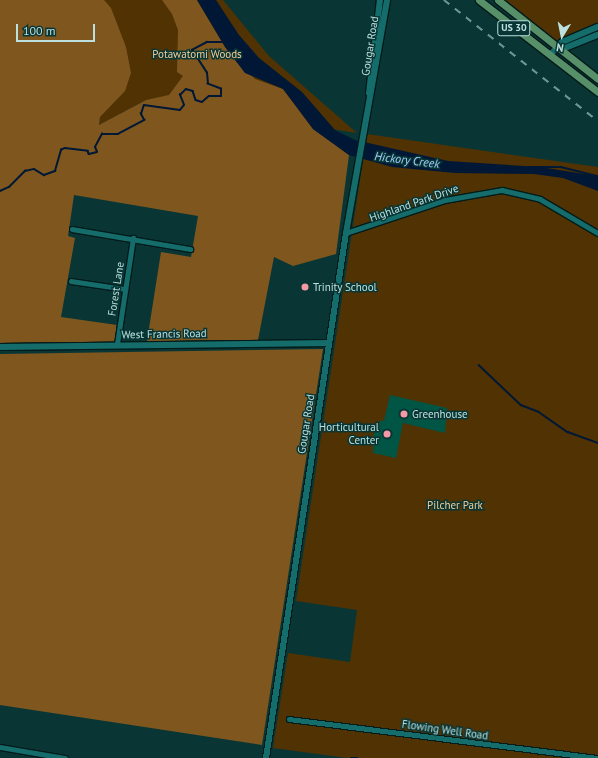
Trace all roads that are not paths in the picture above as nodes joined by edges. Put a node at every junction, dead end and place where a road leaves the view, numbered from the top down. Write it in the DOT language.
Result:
graph roads {
  1 [pos="380,0"];
  2 [pos="388,0"];
  3 [pos="479,0"];
  4 [pos="498,0"];
  5 [pos="598,27"];
  6 [pos="598,35"];
  7 [pos="558,47"];
  8 [pos="550,55"];
  9 [pos="598,79"];
  10 [pos="598,92"];
  11 [pos="369,94"];
  12 [pos="72,229"];
  13 [pos="346,233"];
  14 [pos="598,233"];
  15 [pos="133,238"];
  16 [pos="190,249"];
  17 [pos="71,281"];
  18 [pos="125,289"];
  19 [pos="329,343"];
  20 [pos="117,344"];
  21 [pos="0,348"];
  22 [pos="289,719"];
  23 [pos="0,747"];
  24 [pos="65,758"];
  25 [pos="266,758"];
  26 [pos="598,758"];
  1 -- 11 [label="street, Gougar Road"];
  2 -- 11 [label="street, Gougar Road"];
  3 -- 8 [label="main road, US 30"];
  4 -- 7 [label="main road, US 30"];
  5 -- 7 [label="street"];
  6 -- 7 [label="street"];
  7 -- 8 [label="street"];
  7 -- 9 [label="main road, US 30"];
  8 -- 10 [label="main road, US 30"];
  11 -- 13 [label="street, Gougar Road"];
  12 -- 15 [label="street"];
  13 -- 14 [label="street, Highland Park Drive"];
  13 -- 19 [label="street, Gougar Road"];
  15 -- 16 [label="street"];
  15 -- 18 [label="street, Forest Lane"];
  17 -- 18 [label="street"];
  18 -- 20 [label="street, Forest Lane"];
  19 -- 20 [label="street, West Francis Road"];
  19 -- 25 [label="street, Gougar Road"];
  20 -- 21 [label="street, West Francis Road"];
  22 -- 26 [label="street, Flowing Well Road"];
  23 -- 24 [label="street"];
}
